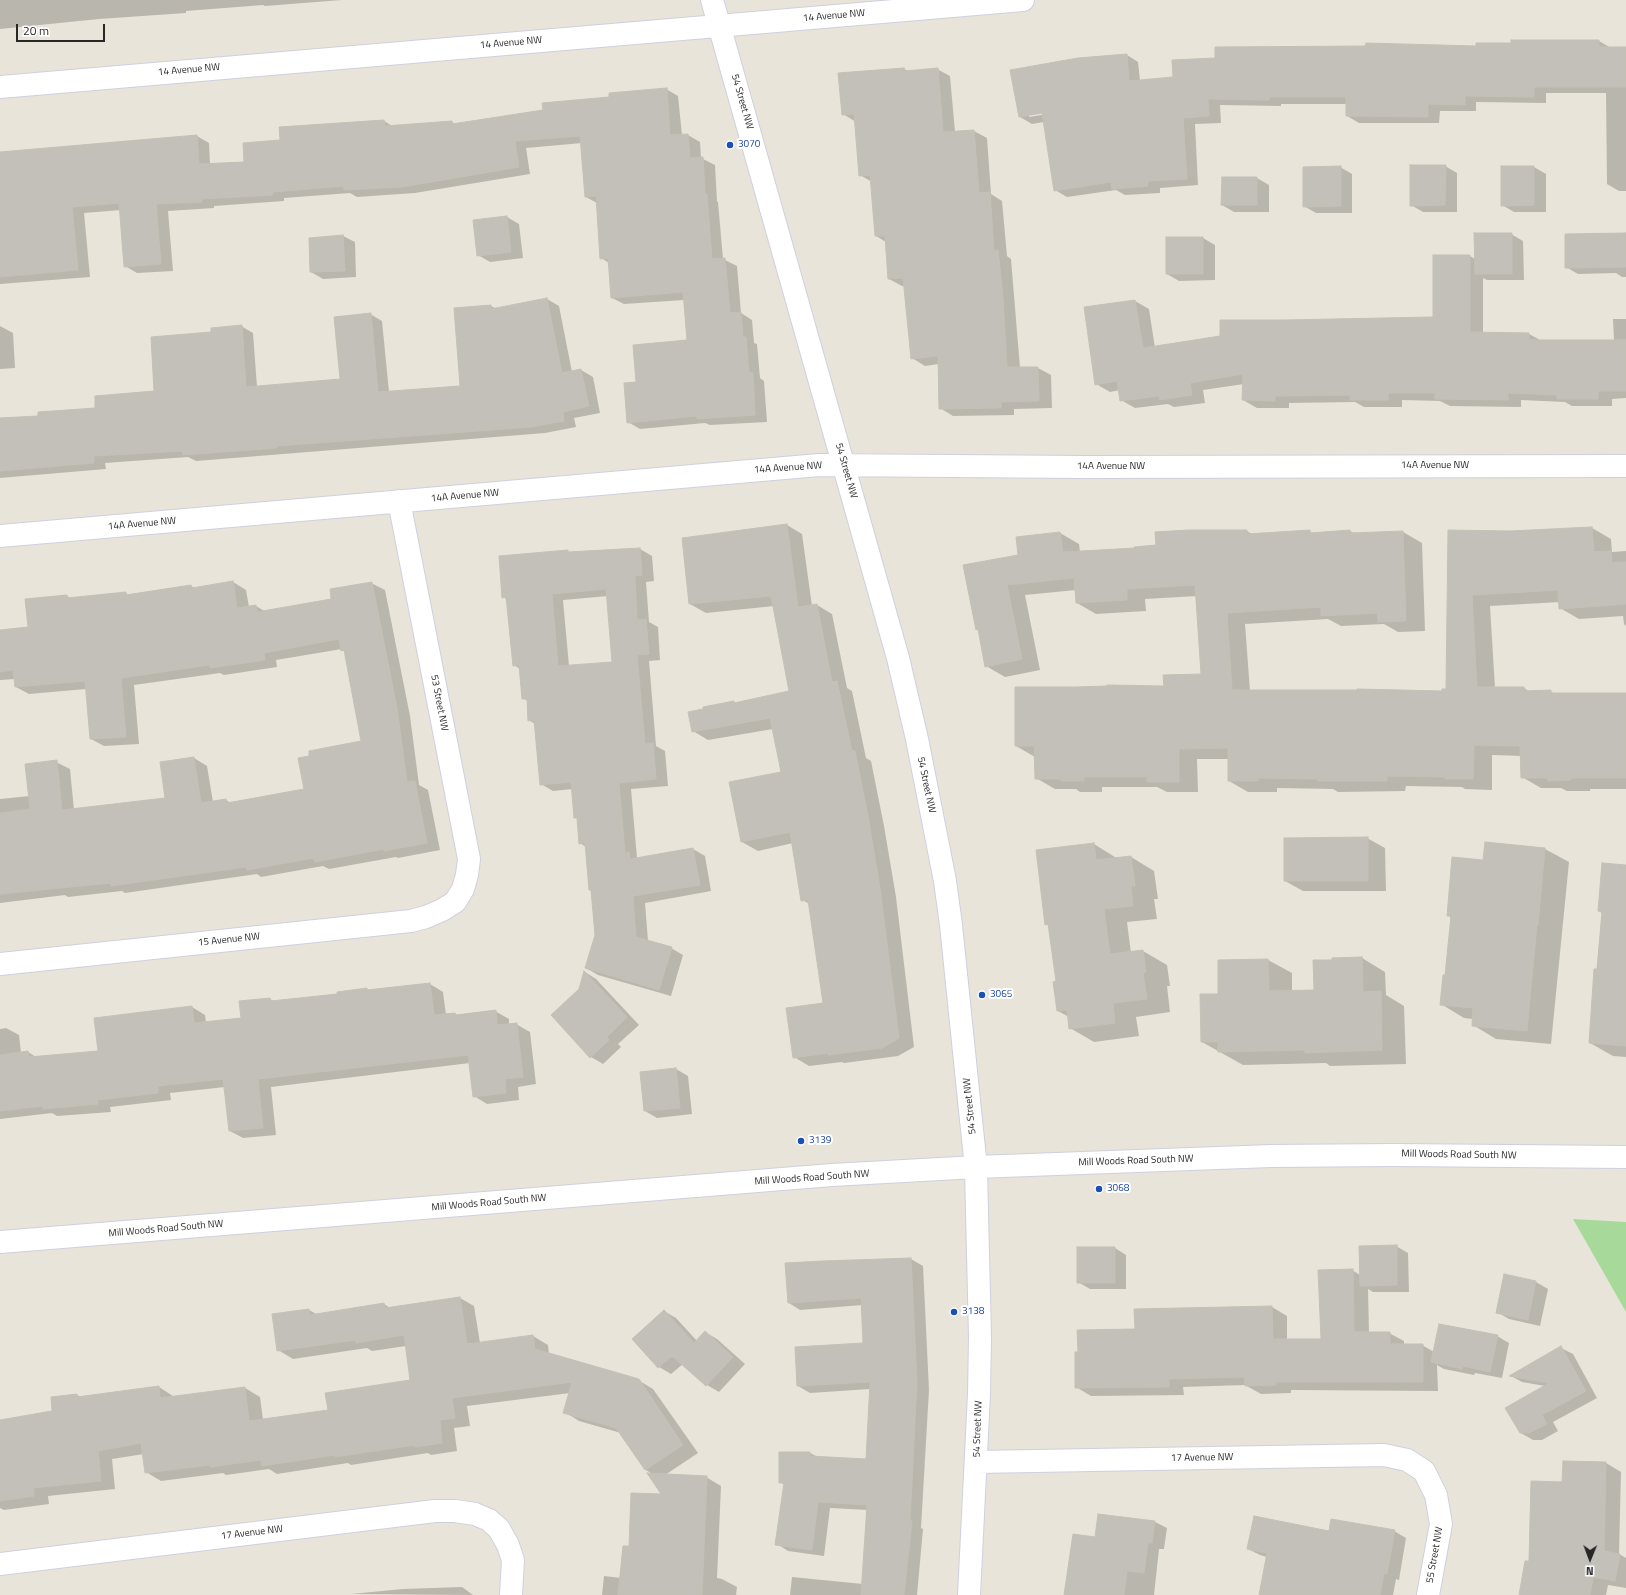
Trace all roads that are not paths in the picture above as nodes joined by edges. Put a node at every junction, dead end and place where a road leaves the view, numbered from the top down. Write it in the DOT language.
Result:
graph roads {
  1 [pos="712,0"];
  2 [pos="1023,0"];
  3 [pos="720,26"];
  4 [pos="0,87"];
  5 [pos="845,465"];
  6 [pos="1626,466"];
  7 [pos="400,501"];
  8 [pos="0,536"];
  9 [pos="455,902"];
  10 [pos="0,964"];
  11 [pos="1626,1157"];
  12 [pos="976,1167"];
  13 [pos="0,1242"];
  14 [pos="976,1462"];
  15 [pos="1424,1471"];
  16 [pos="0,1564"];
  17 [pos="511,1595"];
  18 [pos="969,1595"];
  19 [pos="1428,1595"];
  1 -- 3 [label="street, 54 Street NW"];
  2 -- 3 [label="street, 14 Avenue NW"];
  3 -- 4 [label="street, 14 Avenue NW"];
  3 -- 5 [label="street, 54 Street NW"];
  5 -- 6 [label="street, 14A Avenue NW"];
  5 -- 7 [label="street, 14A Avenue NW"];
  5 -- 12 [label="street, 54 Street NW"];
  7 -- 8 [label="street, 14A Avenue NW"];
  7 -- 9 [label="street, 53 Street NW"];
  9 -- 10 [label="street, 15 Avenue NW"];
  11 -- 12 [label="street, Mill Woods Road South NW"];
  12 -- 13 [label="street, Mill Woods Road South NW"];
  12 -- 14 [label="street, 54 Street NW"];
  14 -- 15 [label="street, 17 Avenue NW"];
  14 -- 18 [label="street, 54 Street NW"];
  15 -- 19 [label="street, 55 Street NW"];
  16 -- 17 [label="street, 17 Avenue NW"];
}
